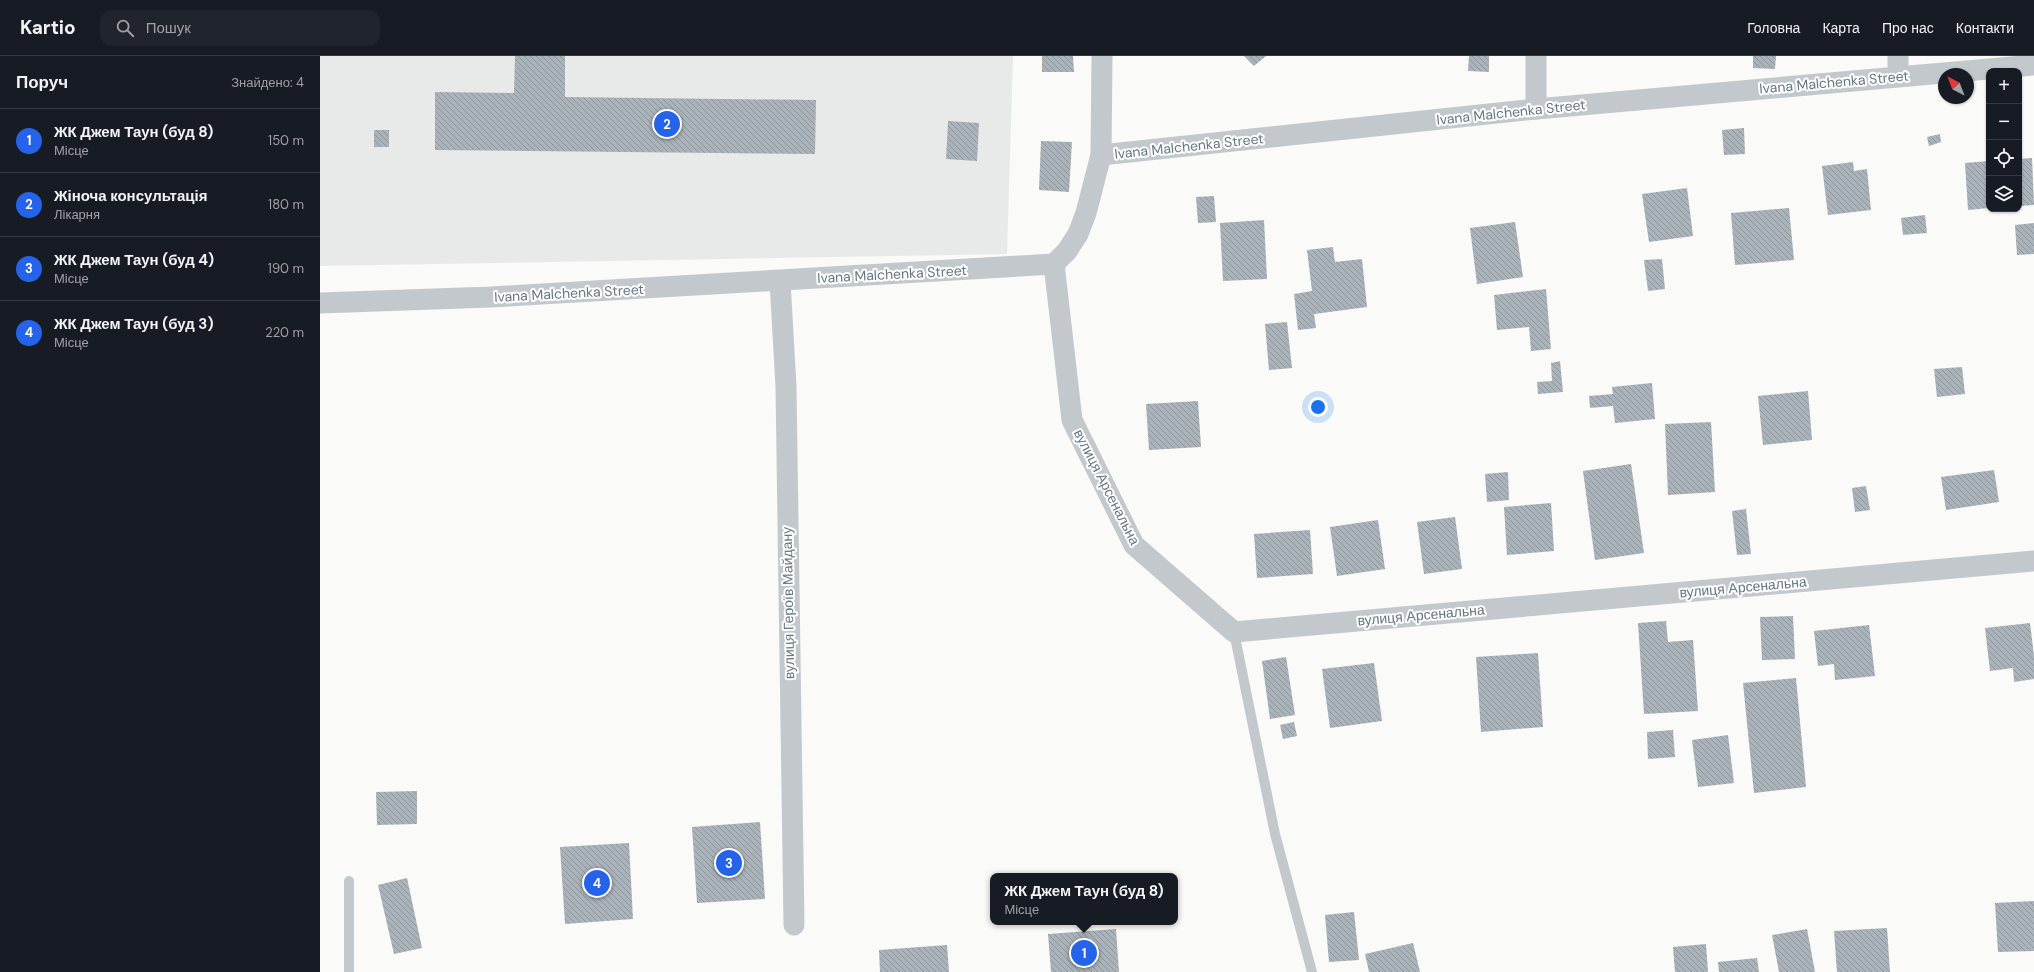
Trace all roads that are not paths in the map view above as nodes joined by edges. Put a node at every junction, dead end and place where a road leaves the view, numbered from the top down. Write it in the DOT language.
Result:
graph roads {
  1 [pos="1102,56"];
  2 [pos="1536,56"];
  3 [pos="2034,65"];
  4 [pos="1898,66"];
  5 [pos="1536,110"];
  6 [pos="1101,155"];
  7 [pos="1054,264"];
  8 [pos="780,280"];
  9 [pos="320,303"];
  10 [pos="2034,561"];
  11 [pos="1234,632"];
  12 [pos="349,881"];
  13 [pos="794,925"];
  14 [pos="349,972"];
  15 [pos="1312,972"];
  1 -- 6 [label="street"];
  2 -- 5 [label="street"];
  3 -- 4 [label="street, Ivana Malchenka Street"];
  4 -- 5 [label="street, Ivana Malchenka Street"];
  5 -- 6 [label="street, Ivana Malchenka Street"];
  6 -- 7 [label="street, Ivana Malchenka Street"];
  7 -- 8 [label="street, Ivana Malchenka Street"];
  7 -- 11 [label="street, вулиця Арсенальна"];
  8 -- 9 [label="street, Ivana Malchenka Street"];
  8 -- 13 [label="street, вулиця Героїв Майдану"];
  10 -- 11 [label="street, вулиця Арсенальна"];
  11 -- 15 [label="lane"];
  12 -- 14 [label="lane"];
}
